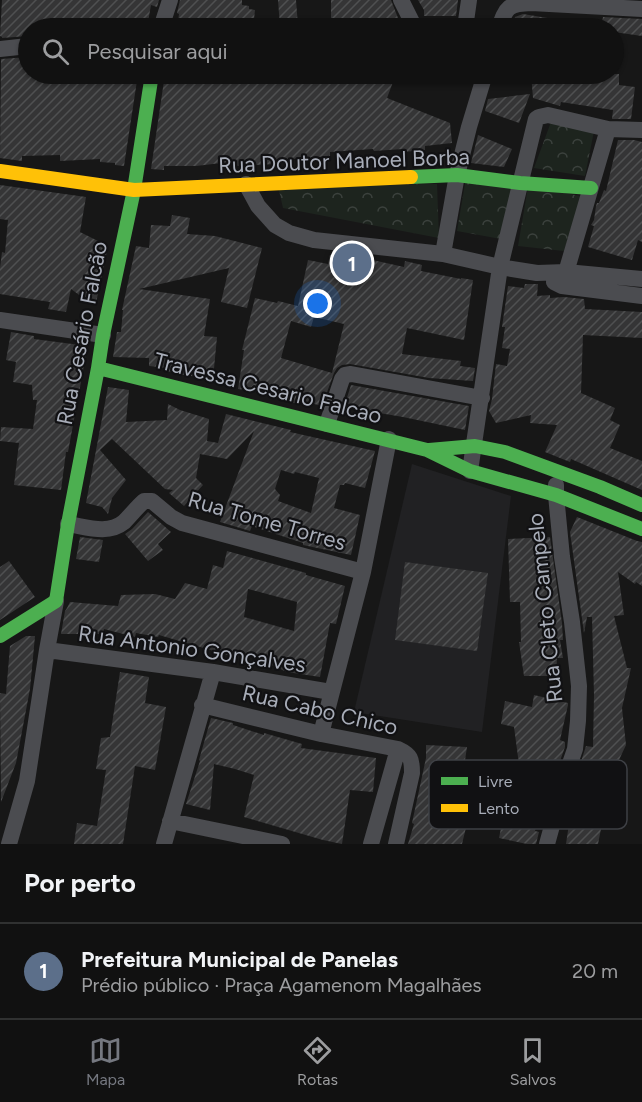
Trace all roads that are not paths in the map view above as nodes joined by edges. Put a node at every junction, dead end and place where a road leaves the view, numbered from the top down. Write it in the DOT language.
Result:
graph roads {
  1 [pos="170,0"];
  2 [pos="401,0"];
  3 [pos="469,0"];
  4 [pos="642,9"];
  5 [pos="164,18"];
  6 [pos="410,18"];
  7 [pos="466,18"];
  8 [pos="503,18"];
  9 [pos="18,47"];
  10 [pos="0,49"];
  11 [pos="150,84"];
  12 [pos="482,84"];
  13 [pos="608,129"];
  14 [pos="642,130"];
  15 [pos="0,171"];
  16 [pos="457,175"];
  17 [pos="520,183"];
  18 [pos="246,184"];
  19 [pos="591,188"];
  20 [pos="134,190"];
  21 [pos="443,254"];
  22 [pos="501,267"];
  23 [pos="564,279"];
  24 [pos="642,279"];
  25 [pos="642,296"];
  26 [pos="0,320"];
  27 [pos="103,335"];
  28 [pos="98,368"];
  29 [pos="482,398"];
  30 [pos="327,424"];
  31 [pos="388,439"];
  32 [pos="475,446"];
  33 [pos="427,450"];
  34 [pos="470,471"];
  35 [pos="557,472"];
  36 [pos="556,495"];
  37 [pos="642,505"];
  38 [pos="68,524"];
  39 [pos="642,529"];
  40 [pos="363,572"];
  41 [pos="56,601"];
  42 [pos="0,636"];
  43 [pos="47,650"];
  44 [pos="213,672"];
  45 [pos="331,692"];
  46 [pos="202,705"];
  47 [pos="321,734"];
  48 [pos="398,749"];
  49 [pos="571,760"];
  50 [pos="170,821"];
  51 [pos="551,829"];
  52 [pos="9,844"];
  53 [pos="164,844"];
  54 [pos="282,844"];
  55 [pos="371,844"];
  56 [pos="396,844"];
  57 [pos="547,844"];
  1 -- 5 [label="street"];
  2 -- 6 [label="street"];
  3 -- 7 [label="street"];
  4 -- 8 [label="street"];
  9 -- 10 [label="street"];
  11 -- 20 [label="street, Rua Cesário Falcão"];
  12 -- 16 [label="street"];
  13 -- 14 [label="street"];
  13 -- 17 [label="street"];
  13 -- 19 [label="street"];
  15 -- 20 [label="street, Rua Doutor Manoel Borba"];
  16 -- 17 [label="street, Rua Doutor Manoel Borba"];
  16 -- 18 [label="street, Rua Doutor Manoel Borba"];
  16 -- 21 [label="street"];
  17 -- 19 [label="street, Rua Doutor Manoel Borba"];
  17 -- 22 [label="street"];
  18 -- 20 [label="street, Rua Doutor Manoel Borba"];
  18 -- 21 [label="street"];
  19 -- 23 [label="street"];
  20 -- 27 [label="street, Rua Cesário Falcão"];
  21 -- 22 [label="street"];
  22 -- 23 [label="street"];
  22 -- 29 [label="street"];
  23 -- 24 [label="street"];
  23 -- 25 [label="street"];
  26 -- 27 [label="street"];
  27 -- 28 [label="street, Rua Cesário Falcão"];
  28 -- 30 [label="street, Travessa Cesario Falcao"];
  28 -- 38 [label="street, Rua Cesário Falcão"];
  29 -- 30 [label="street"];
  29 -- 32 [label="street"];
  30 -- 31 [label="street, Travessa Cesario Falcao"];
  31 -- 33 [label="street, Travessa Cesario Falcao"];
  31 -- 40 [label="street"];
  32 -- 33 [label="street, Travessa Cesario Falcao"];
  32 -- 34 [label="street"];
  32 -- 35 [label="street, Travessa Cesario Falcao"];
  33 -- 34 [label="street, Travessa Cesario Falcao"];
  34 -- 36 [label="street, Travessa Cesario Falcao"];
  35 -- 36 [label="street, Rua Cleto Campelo"];
  35 -- 37 [label="street, Travessa Cesario Falcao"];
  36 -- 39 [label="street, Travessa Cesario Falcao"];
  36 -- 49 [label="street, Rua Cleto Campelo"];
  38 -- 40 [label="street, Rua Tome Torres"];
  38 -- 41 [label="street, Rua Cesário Falcão"];
  40 -- 45 [label="street"];
  41 -- 42 [label="street"];
  41 -- 43 [label="street"];
  43 -- 44 [label="street, Rua Antonio Gonçalves"];
  43 -- 52 [label="street"];
  44 -- 45 [label="street, Rua Antonio Gonçalves"];
  44 -- 46 [label="street"];
  45 -- 47 [label="street"];
  46 -- 47 [label="street, Rua Cabo Chico"];
  46 -- 50 [label="street"];
  47 -- 48 [label="street, Rua Cabo Chico"];
  48 -- 55 [label="street"];
  48 -- 56 [label="street, Rua Cabo Chico"];
  50 -- 53 [label="street"];
  50 -- 54 [label="street"];
  51 -- 57 [label="street, Rua Cleto Campelo"];
}
